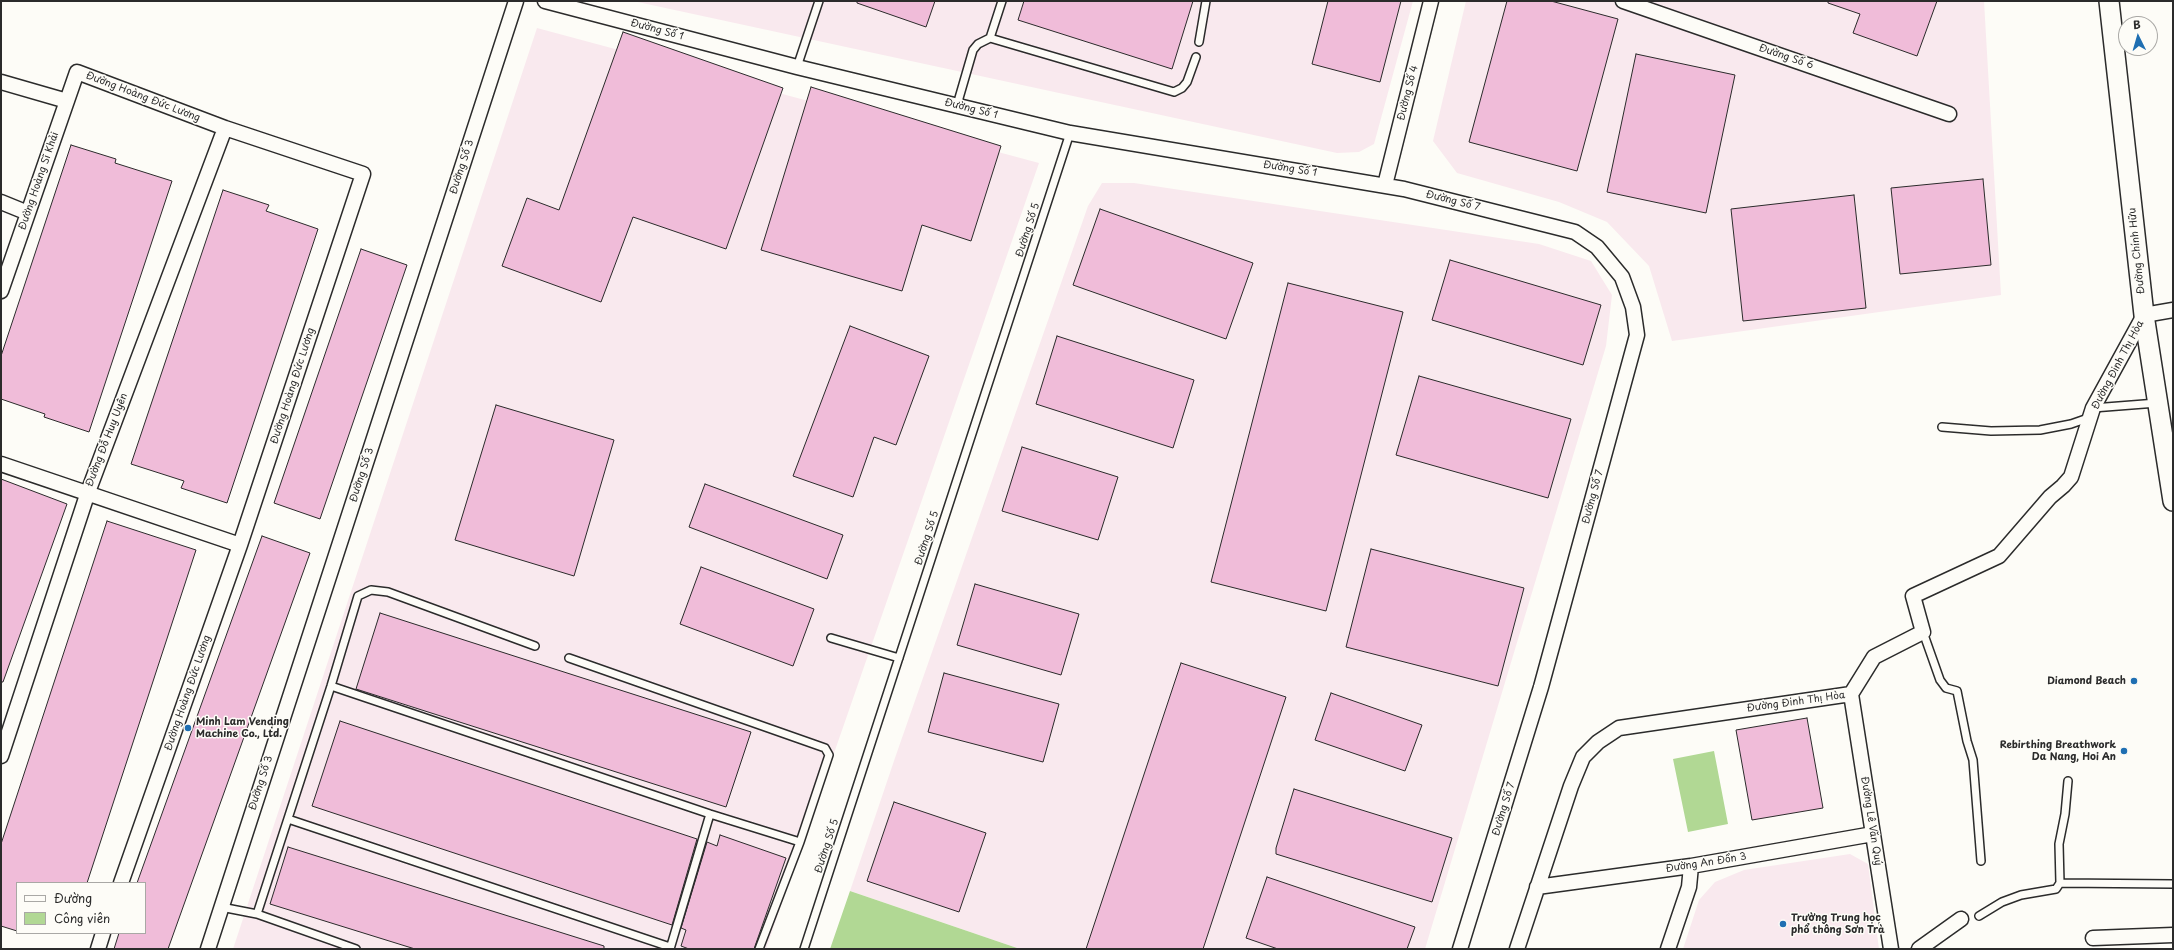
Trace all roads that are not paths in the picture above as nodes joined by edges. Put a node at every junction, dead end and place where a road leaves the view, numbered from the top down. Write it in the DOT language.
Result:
graph roads {
  1 [pos="516,1"];
  2 [pos="545,1"];
  3 [pos="819,1"];
  4 [pos="1002,1"];
  5 [pos="1206,1"];
  6 [pos="1431,1"];
  7 [pos="1623,1"];
  8 [pos="2109,1"];
  9 [pos="990,38"];
  10 [pos="1199,42"];
  11 [pos="1196,56"];
  12 [pos="797,67"];
  13 [pos="77,72"];
  14 [pos="1,82"];
  15 [pos="67,101"];
  16 [pos="957,105"];
  17 [pos="1949,114"];
  18 [pos="225,128"];
  19 [pos="1070,133"];
  20 [pos="1385,185"];
  21 [pos="1404,189"];
  22 [pos="1,202"];
  23 [pos="28,212"];
  24 [pos="1,291"];
  25 [pos="2173,310"];
  26 [pos="2144,315"];
  27 [pos="2158,403"];
  28 [pos="2092,413"];
  29 [pos="1942,427"];
  30 [pos="1,464"];
  31 [pos="88,492"];
  32 [pos="2173,501"];
  33 [pos="240,545"];
  34 [pos="1923,632"];
  35 [pos="831,638"];
  36 [pos="535,646"];
  37 [pos="569,658"];
  38 [pos="899,658"];
  39 [pos="331,686"];
  40 [pos="1851,694"];
  41 [pos="1,756"];
  42 [pos="2068,781"];
  43 [pos="710,814"];
  44 [pos="288,819"];
  45 [pos="1873,834"];
  46 [pos="800,842"];
  47 [pos="1981,861"];
  48 [pos="1691,866"];
  49 [pos="121,882"];
  50 [pos="2060,883"];
  51 [pos="2173,884"];
  52 [pos="1537,887"];
  53 [pos="221,907"];
  54 [pos="257,914"];
  55 [pos="1979,916"];
  56 [pos="1961,919"];
  57 [pos="104,934"];
  58 [pos="2173,935"];
  59 [pos="2093,938"];
  60 [pos="670,948"];
  61 [pos="98,949"];
  62 [pos="208,949"];
  63 [pos="356,949"];
  64 [pos="759,949"];
  65 [pos="804,949"];
  66 [pos="1460,949"];
  67 [pos="1517,949"];
  68 [pos="1668,949"];
  69 [pos="1891,949"];
  70 [pos="1919,949"];
  1 -- 53 [label="street, Đường Số 3"];
  2 -- 12 [label="street, Đường Số 1"];
  3 -- 12 [label="lane"];
  4 -- 9 [label="lane"];
  5 -- 10 [label="lane"];
  6 -- 20 [label="street, Đường Số 4"];
  7 -- 17 [label="street, Đường Số 6"];
  8 -- 26 [label="street, Đường Chính Hữu"];
  9 -- 11 [label="lane"];
  9 -- 16 [label="lane"];
  12 -- 16 [label="street, Đường Số 1"];
  13 -- 15 [label="street, Đường Hoàng Sĩ Khải"];
  13 -- 18 [label="street, Đường Hoàng Đức Lương"];
  14 -- 15 [label="street"];
  15 -- 23 [label="street, Đường Hoàng Sĩ Khải"];
  16 -- 19 [label="street, Đường Số 1"];
  18 -- 31 [label="street, Đường Đỗ Huy Uyên"];
  18 -- 33 [label="street, Đường Hoàng Đức Lương"];
  19 -- 20 [label="street, Đường Số 1"];
  19 -- 38 [label="lane, Đường Số 5"];
  20 -- 21 [label="street, Đường Số 1"];
  21 -- 66 [label="street, Đường Số 7"];
  22 -- 23 [label="street"];
  23 -- 24 [label="street, Đường Hoàng Sĩ Khải"];
  25 -- 26 [label="street"];
  26 -- 27 [label="street, Đường Chính Hữu"];
  26 -- 28 [label="street, Đường Đinh Thị Hòa"];
  27 -- 28 [label="lane"];
  27 -- 32 [label="street, Đường Chính Hữu"];
  28 -- 29 [label="lane"];
  28 -- 34 [label="street, Đường Đinh Thị Hòa"];
  30 -- 31 [label="street"];
  31 -- 33 [label="street"];
  31 -- 41 [label="street, Đường Đỗ Huy Uyên"];
  33 -- 49 [label="street, Đường Hoàng Đức Lương"];
  34 -- 40 [label="street, Đường Đinh Thị Hòa"];
  34 -- 47 [label="lane"];
  35 -- 38 [label="lane"];
  36 -- 39 [label="lane"];
  37 -- 46 [label="lane"];
  38 -- 65 [label="lane, Đường Số 5"];
  39 -- 43 [label="lane"];
  39 -- 44 [label="lane"];
  40 -- 45 [label="street, Đường Lê Văn Quý"];
  40 -- 52 [label="street, Đường Đinh Thị Hòa"];
  42 -- 50 [label="lane"];
  43 -- 46 [label="lane"];
  43 -- 60 [label="lane"];
  44 -- 54 [label="lane"];
  44 -- 60 [label="lane"];
  45 -- 48 [label="street, Đường An Đồn 3"];
  45 -- 69 [label="street, Đường Lê Văn Quý"];
  46 -- 64 [label="lane"];
  48 -- 52 [label="street, Đường An Đồn 3"];
  48 -- 68 [label="street"];
  50 -- 51 [label="lane"];
  50 -- 55 [label="lane"];
  52 -- 67 [label="street, Đường Đinh Thị Hòa"];
  53 -- 54 [label="lane"];
  53 -- 62 [label="street, Đường Số 3"];
  54 -- 63 [label="lane"];
  56 -- 70 [label="street"];
  57 -- 61 [label="street"];
  58 -- 59 [label="street"];
}
